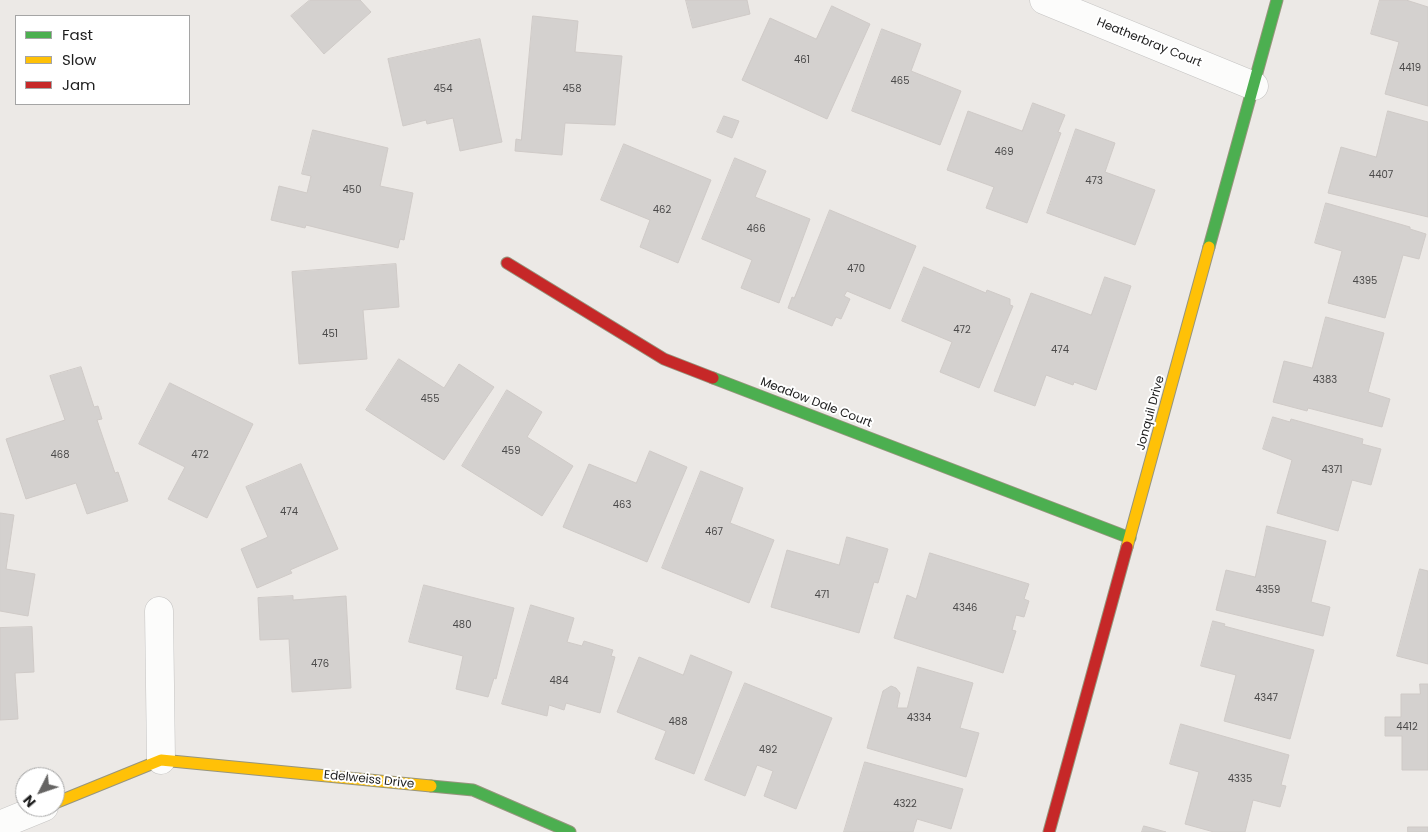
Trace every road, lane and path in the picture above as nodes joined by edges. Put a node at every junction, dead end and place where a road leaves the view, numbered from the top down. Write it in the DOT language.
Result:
graph roads {
  1 [pos="1044,0"];
  2 [pos="1277,0"];
  3 [pos="1254,86"];
  4 [pos="507,263"];
  5 [pos="1130,538"];
  6 [pos="159,611"];
  7 [pos="161,760"];
  8 [pos="65,799"];
  9 [pos="20,817"];
  10 [pos="0,825"];
  11 [pos="570,832"];
  12 [pos="1049,832"];
  1 -- 3 [label="street, Heatherbray Court"];
  2 -- 3 [label="street, Jonquil Drive"];
  3 -- 5 [label="street, Jonquil Drive"];
  4 -- 5 [label="street, Meadow Dale Court"];
  5 -- 12 [label="street, Jonquil Drive"];
  6 -- 7 [label="street"];
  7 -- 8 [label="street, Edelweiss Drive"];
  7 -- 11 [label="street, Edelweiss Drive"];
  9 -- 10 [label="street"];
}
